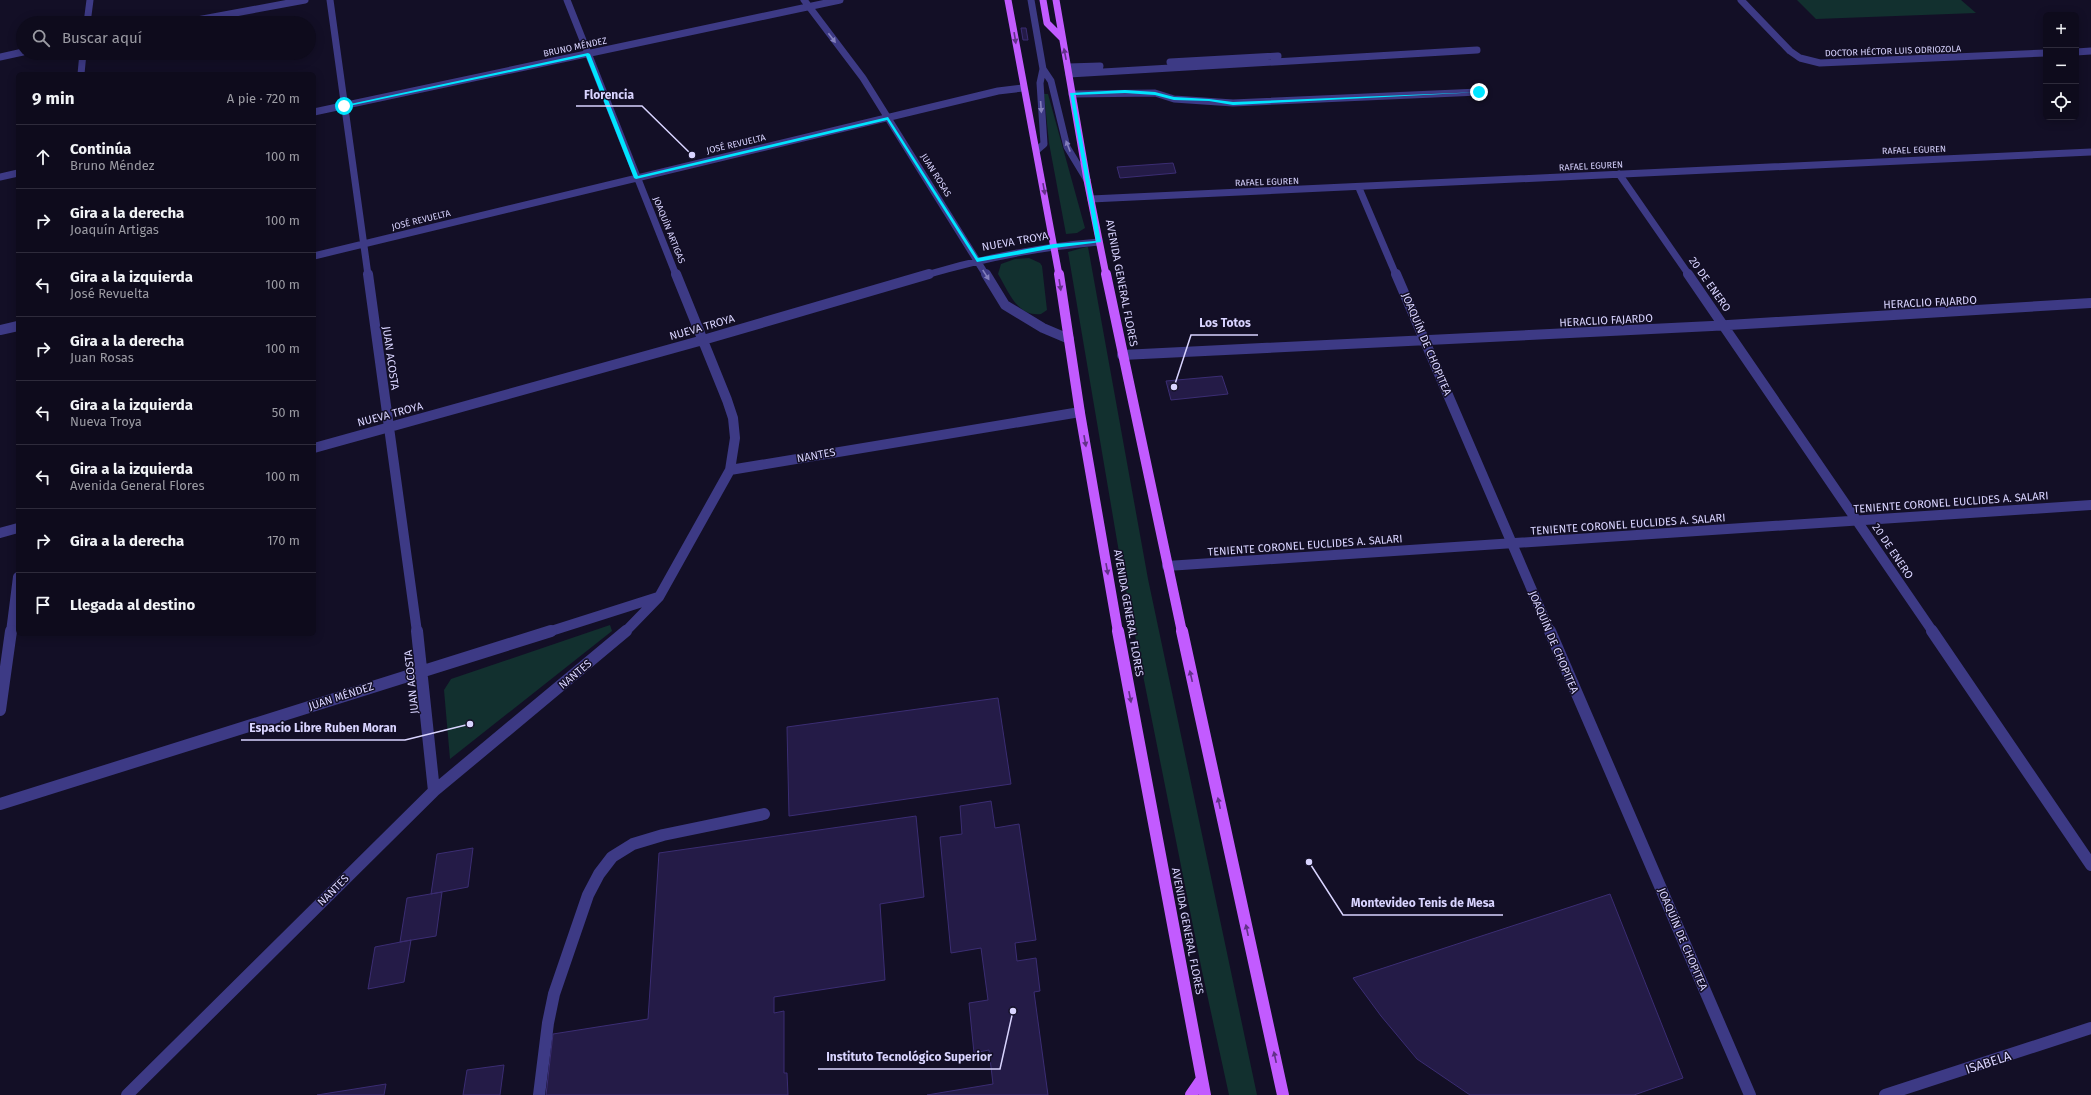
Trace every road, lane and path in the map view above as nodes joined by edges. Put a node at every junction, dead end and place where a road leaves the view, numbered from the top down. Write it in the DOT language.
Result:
graph roads {
  1 [pos="90,0"];
  2 [pos="305,0"];
  3 [pos="330,0"];
  4 [pos="567,0"];
  5 [pos="840,0"];
  6 [pos="1008,0"];
  7 [pos="1031,0"];
  8 [pos="1042,0"];
  9 [pos="1056,0"];
  10 [pos="1741,0"];
  11 [pos="806,3"];
  12 [pos="88,16"];
  13 [pos="219,16"];
  14 [pos="1062,38"];
  15 [pos="1477,50"];
  16 [pos="2091,51"];
  17 [pos="2079,52"];
  18 [pos="2043,53"];
  19 [pos="16,54"];
  20 [pos="588,54"];
  21 [pos="1278,56"];
  22 [pos="0,57"];
  23 [pos="82,60"];
  24 [pos="1043,69"];
  25 [pos="1068,71"];
  26 [pos="81,72"];
  27 [pos="1023,88"];
  28 [pos="1479,92"];
  29 [pos="1072,94"];
  30 [pos="344,106"];
  31 [pos="316,112"];
  32 [pos="888,118"];
  33 [pos="1037,150"];
  34 [pos="2091,152"];
  35 [pos="16,173"];
  36 [pos="1619,174"];
  37 [pos="0,177"];
  38 [pos="636,178"];
  39 [pos="1087,180"];
  40 [pos="1359,188"];
  41 [pos="1091,199"];
  42 [pos="1099,242"];
  43 [pos="362,244"];
  44 [pos="1054,246"];
  45 [pos="316,256"];
  46 [pos="977,260"];
  47 [pos="2091,303"];
  48 [pos="1723,324"];
  49 [pos="16,326"];
  50 [pos="0,330"];
  51 [pos="1069,339"];
  52 [pos="703,340"];
  53 [pos="1426,341"];
  54 [pos="1122,355"];
  55 [pos="1080,412"];
  56 [pos="389,427"];
  57 [pos="316,447"];
  58 [pos="730,470"];
  59 [pos="2091,505"];
  60 [pos="1858,521"];
  61 [pos="16,529"];
  62 [pos="0,533"];
  63 [pos="1512,544"];
  64 [pos="1166,566"];
  65 [pos="16,592"];
  66 [pos="660,597"];
  67 [pos="423,670"];
  68 [pos="0,710"];
  69 [pos="434,791"];
  70 [pos="0,804"];
  71 [pos="764,814"];
  72 [pos="2091,865"];
  73 [pos="2091,1028"];
  74 [pos="1202,1079"];
  75 [pos="127,1095"];
  76 [pos="539,1095"];
  77 [pos="1191,1095"];
  78 [pos="1205,1095"];
  79 [pos="1283,1095"];
  80 [pos="1750,1095"];
  81 [pos="1885,1095"];
  1 -- 12 [label="street"];
  2 -- 13 [label="street"];
  3 -- 30 [label="street, JUAN ACOSTA"];
  4 -- 20 [label="street, JOAQUÍN ARTIGAS"];
  5 -- 11 [label="street, BRUNO MÉNDEZ"];
  6 -- 27 [label="main road, AVENIDA GENERAL FLORES, one-way"];
  7 -- 24 [label="street, AVENIDA GENERAL FLORES"];
  8 -- 14 [label="main road"];
  9 -- 14 [label="main road, AVENIDA GENERAL FLORES"];
  10 -- 18 [label="street, DOCTOR HÉCTOR LUIS ODRIOZOLA"];
  11 -- 20 [label="street, BRUNO MÉNDEZ"];
  11 -- 32 [label="street, JUAN ROSAS, one-way"];
  25 -- 14 [label="main road, AVENIDA GENERAL FLORES, one-way"];
  15 -- 25 [label="street"];
  16 -- 17 [label="street"];
  19 -- 22 [label="street"];
  20 -- 30 [label="street, BRUNO MÉNDEZ"];
  20 -- 38 [label="street, JOAQUÍN ARTIGAS"];
  21 -- 25 [label="street"];
  23 -- 26 [label="street"];
  24 -- 33 [label="street, AVENIDA GENERAL FLORES, one-way"];
  39 -- 24 [label="street, AVENIDA GENERAL FLORES, one-way"];
  25 -- 29 [label="main road, AVENIDA GENERAL FLORES"];
  27 -- 32 [label="street, JOSÉ REVUELTA"];
  27 -- 33 [label="main road, AVENIDA GENERAL FLORES"];
  28 -- 29 [label="street"];
  29 -- 39 [label="main road, AVENIDA GENERAL FLORES"];
  30 -- 31 [label="street, BRUNO MÉNDEZ"];
  30 -- 43 [label="street, JUAN ACOSTA"];
  32 -- 38 [label="street, JOSÉ REVUELTA"];
  32 -- 46 [label="street, JUAN ROSAS"];
  33 -- 44 [label="main road, AVENIDA GENERAL FLORES, one-way"];
  34 -- 36 [label="street, RAFAEL EGUREN"];
  35 -- 37 [label="street"];
  36 -- 40 [label="street, RAFAEL EGUREN"];
  36 -- 48 [label="street, 20 DE ENERO"];
  38 -- 43 [label="street, JOSÉ REVUELTA"];
  38 -- 52 [label="street, JOAQUÍN ARTIGAS"];
  39 -- 41 [label="main road, AVENIDA GENERAL FLORES"];
  40 -- 41 [label="street, RAFAEL EGUREN"];
  40 -- 53 [label="street, JOAQUÍN DE CHOPITEA"];
  41 -- 42 [label="main road, AVENIDA GENERAL FLORES"];
  42 -- 44 [label="street, NUEVA TROYA"];
  42 -- 54 [label="main road, AVENIDA GENERAL FLORES"];
  43 -- 45 [label="street, JOSÉ REVUELTA"];
  43 -- 56 [label="street, JUAN ACOSTA"];
  44 -- 46 [label="street, NUEVA TROYA"];
  44 -- 51 [label="main road, AVENIDA GENERAL FLORES, one-way"];
  46 -- 51 [label="street, JUAN ROSAS, one-way"];
  46 -- 52 [label="street, NUEVA TROYA"];
  47 -- 48 [label="street, HERACLIO FAJARDO"];
  48 -- 53 [label="street, HERACLIO FAJARDO"];
  48 -- 60 [label="street, 20 DE ENERO"];
  49 -- 50 [label="street"];
  51 -- 55 [label="main road, AVENIDA GENERAL FLORES"];
  52 -- 56 [label="street, NUEVA TROYA"];
  52 -- 58 [label="street, JOAQUÍN ARTIGAS"];
  53 -- 54 [label="street, HERACLIO FAJARDO"];
  53 -- 63 [label="street, JOAQUÍN DE CHOPITEA"];
  54 -- 64 [label="main road, AVENIDA GENERAL FLORES"];
  55 -- 58 [label="street, NANTES"];
  55 -- 74 [label="main road, AVENIDA GENERAL FLORES, one-way"];
  56 -- 57 [label="street, NUEVA TROYA"];
  56 -- 67 [label="street, JUAN ACOSTA"];
  58 -- 66 [label="street, NANTES"];
  59 -- 60 [label="street, TENIENTE CORONEL EUCLIDES A. SALARI"];
  60 -- 63 [label="street, TENIENTE CORONEL EUCLIDES A. SALARI"];
  60 -- 72 [label="street, 20 DE ENERO"];
  61 -- 62 [label="street"];
  63 -- 64 [label="street, TENIENTE CORONEL EUCLIDES A. SALARI"];
  63 -- 80 [label="street, JOAQUÍN DE CHOPITEA"];
  79 -- 64 [label="main road, AVENIDA GENERAL FLORES, one-way"];
  65 -- 68 [label="street"];
  66 -- 67 [label="street, JUAN MÉNDEZ"];
  66 -- 69 [label="street, NANTES"];
  67 -- 69 [label="street, JUAN ACOSTA"];
  67 -- 70 [label="street, JUAN MÉNDEZ"];
  69 -- 75 [label="street, NANTES"];
  71 -- 76 [label="street"];
  73 -- 81 [label="street, ISABELA"];
  74 -- 77 [label="main road"];
  74 -- 78 [label="main road, AVENIDA GENERAL FLORES"];
}
